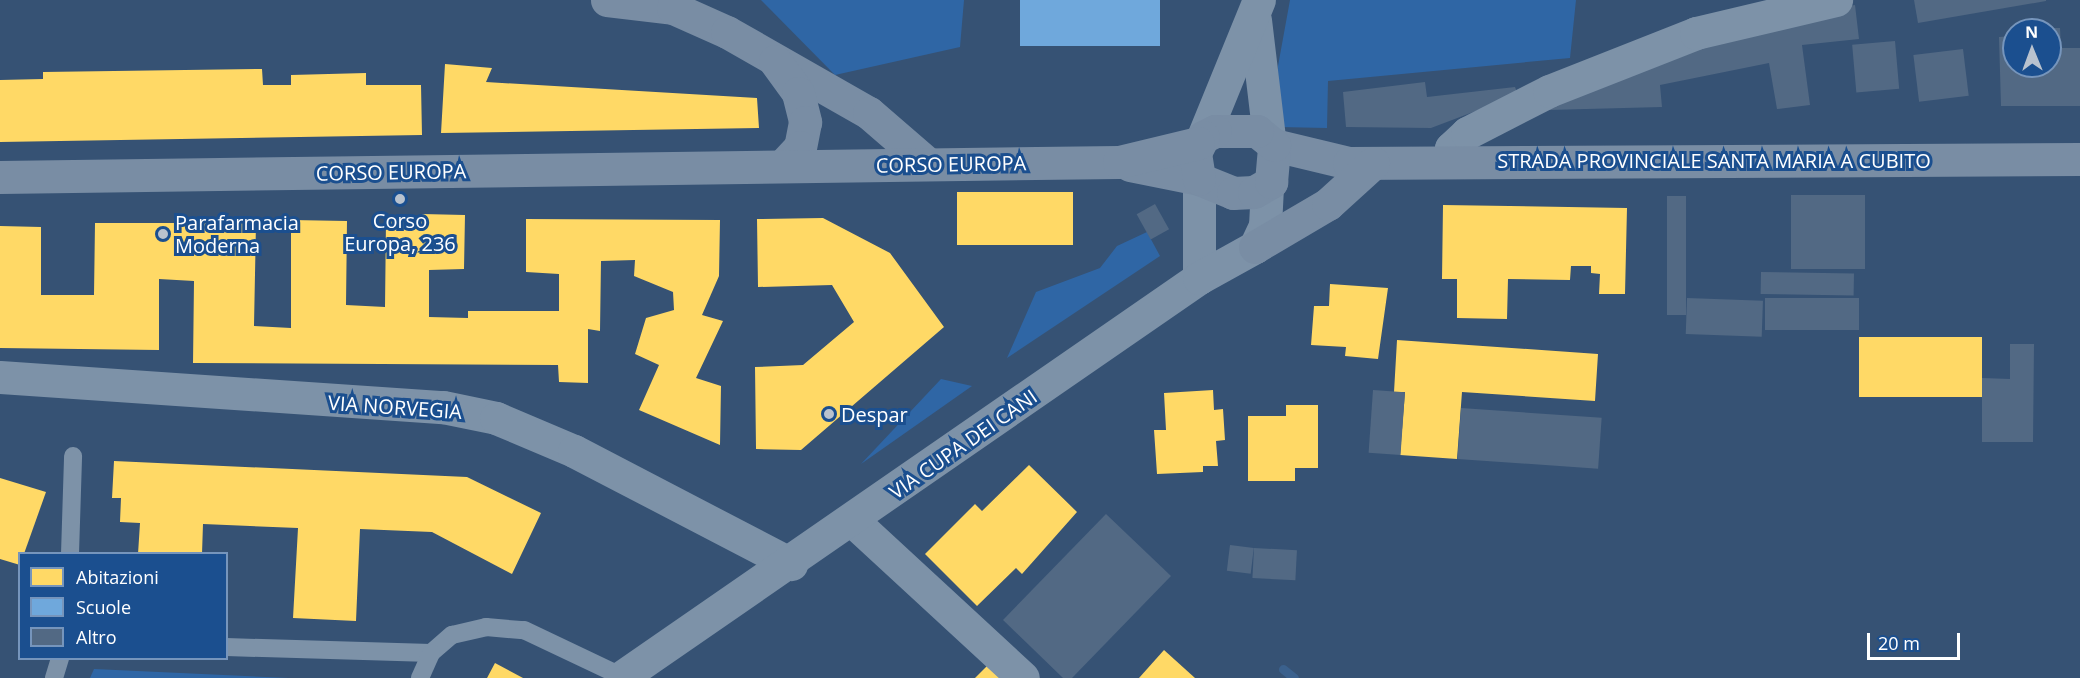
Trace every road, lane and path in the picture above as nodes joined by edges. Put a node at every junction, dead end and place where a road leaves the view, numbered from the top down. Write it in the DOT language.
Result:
graph roads {
  1 [pos="607,0"];
  2 [pos="1836,0"];
  3 [pos="1257,10"];
  4 [pos="772,57"];
  5 [pos="1201,140"];
  6 [pos="1271,141"];
  7 [pos="2080,159"];
  8 [pos="1449,161"];
  9 [pos="1119,162"];
  10 [pos="1361,163"];
  11 [pos="928,164"];
  12 [pos="782,166"];
  13 [pos="0,177"];
  14 [pos="1199,179"];
  15 [pos="1269,184"];
  16 [pos="1255,247"];
  17 [pos="1199,278"];
  18 [pos="0,377"];
  19 [pos="73,456"];
  20 [pos="853,521"];
  21 [pos="70,552"];
  22 [pos="791,564"];
  23 [pos="228,647"];
  24 [pos="431,653"];
  25 [pos="59,660"];
  26 [pos="620,677"];
  27 [pos="54,678"];
  28 [pos="420,678"];
  29 [pos="1023,678"];
  1 -- 4 [label="main road"];
  2 -- 8 [label="street"];
  3 -- 5 [label="street"];
  3 -- 6 [label="street"];
  4 -- 11 [label="main road"];
  4 -- 12 [label="main road"];
  5 -- 6 [label="main road"];
  5 -- 9 [label="main road"];
  5 -- 14 [label="main road"];
  6 -- 10 [label="main road, STRADA PROVINCIALE SANTA MARIA A CUBITO"];
  6 -- 15 [label="main road"];
  7 -- 8 [label="main road, STRADA PROVINCIALE SANTA MARIA A CUBITO"];
  8 -- 10 [label="main road, STRADA PROVINCIALE SANTA MARIA A CUBITO"];
  9 -- 11 [label="main road, CORSO EUROPA"];
  9 -- 14 [label="main road"];
  10 -- 15 [label="main road, STRADA PROVINCIALE SANTA MARIA A CUBITO"];
  10 -- 16 [label="main road"];
  11 -- 12 [label="main road, CORSO EUROPA"];
  12 -- 13 [label="main road, CORSO EUROPA"];
  14 -- 15 [label="main road"];
  14 -- 17 [label="street"];
  15 -- 16 [label="street"];
  16 -- 17 [label="street, VIA CUPA DEI CANI"];
  17 -- 20 [label="street, VIA CUPA DEI CANI"];
  18 -- 22 [label="street, VIA NORVEGIA"];
  19 -- 21 [label="lane"];
  20 -- 22 [label="street, VIA CUPA DEI CANI"];
  20 -- 29 [label="street"];
  22 -- 26 [label="street, VIA CUPA DEI CANI"];
  23 -- 24 [label="lane"];
  24 -- 26 [label="lane"];
  24 -- 28 [label="lane"];
  25 -- 27 [label="lane"];
}
